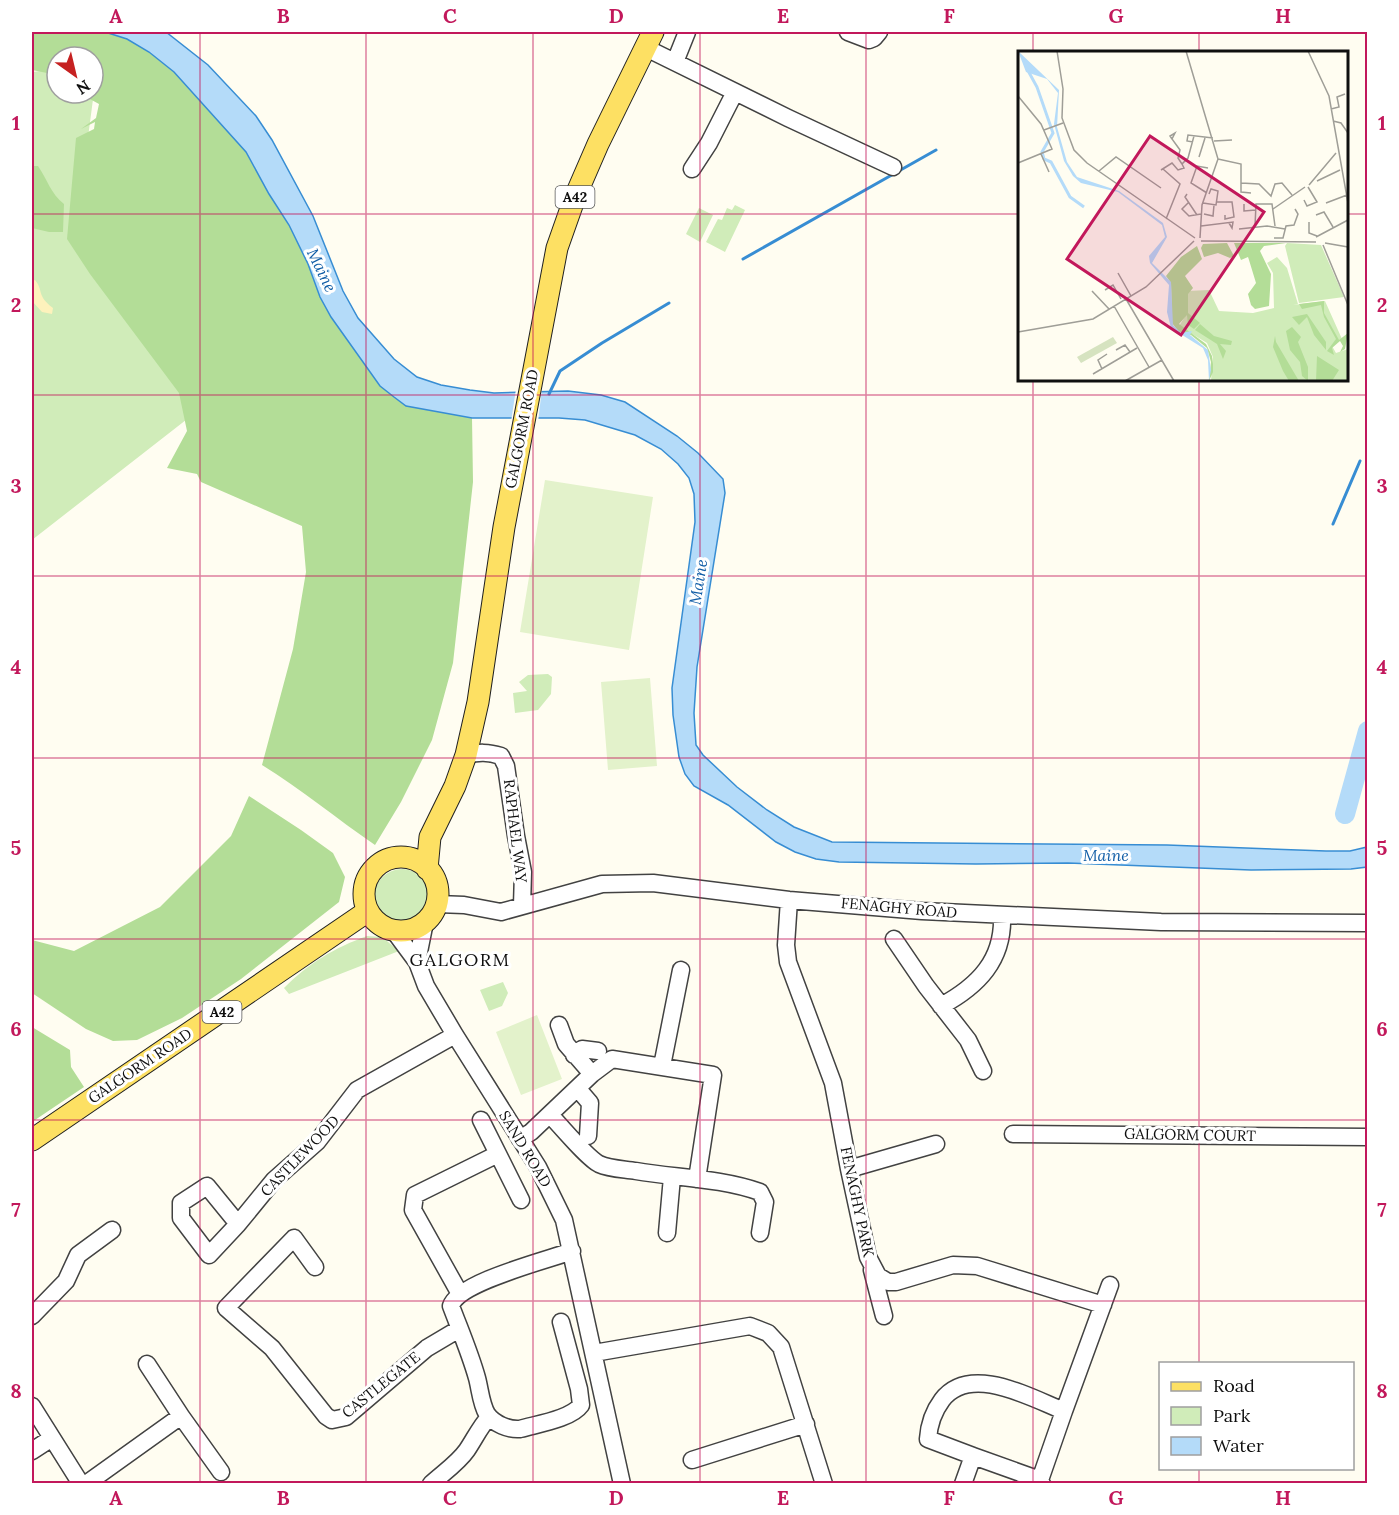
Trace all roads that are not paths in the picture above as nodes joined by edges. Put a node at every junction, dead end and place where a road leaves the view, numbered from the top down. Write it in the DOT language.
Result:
graph roads {
  1 [pos="687,32"];
  2 [pos="848,32"];
  3 [pos="879,32"];
  4 [pos="650,40"];
  5 [pos="675,62"];
  6 [pos="735,92"];
  7 [pos="893,167"];
  8 [pos="692,169"];
  9 [pos="466,755"];
  10 [pos="430,837"];
  11 [pos="395,858"];
  12 [pos="427,869"];
  13 [pos="789,900"];
  14 [pos="436,904"];
  15 [pos="522,906"];
  16 [pos="368,911"];
  17 [pos="1002,915"];
  18 [pos="425,922"];
  19 [pos="1368,923"];
  20 [pos="394,930"];
  21 [pos="894,939"];
  22 [pos="417,962"];
  23 [pos="681,970"];
  24 [pos="941,1006"];
  25 [pos="560,1025"];
  26 [pos="455,1035"];
  27 [pos="598,1052"];
  28 [pos="574,1055"];
  29 [pos="662,1066"];
  30 [pos="983,1071"];
  31 [pos="592,1074"];
  32 [pos="578,1089"];
  33 [pos="550,1115"];
  34 [pos="481,1120"];
  35 [pos="1013,1134"];
  36 [pos="588,1136"];
  37 [pos="1368,1137"];
  38 [pos="520,1139"];
  39 [pos="32,1140"];
  40 [pos="936,1144"];
  41 [pos="498,1154"];
  42 [pos="849,1169"];
  43 [pos="672,1177"];
  44 [pos="697,1179"];
  45 [pos="522,1200"];
  46 [pos="238,1224"];
  47 [pos="112,1230"];
  48 [pos="667,1233"];
  49 [pos="760,1233"];
  50 [pos="572,1251"];
  51 [pos="868,1257"];
  52 [pos="315,1267"];
  53 [pos="1110,1284"];
  54 [pos="460,1294"];
  55 [pos="1102,1305"];
  56 [pos="32,1316"];
  57 [pos="884,1316"];
  58 [pos="561,1322"];
  59 [pos="459,1329"];
  60 [pos="594,1353"];
  61 [pos="147,1364"];
  62 [pos="32,1406"];
  63 [pos="1064,1411"];
  64 [pos="181,1416"];
  65 [pos="489,1417"];
  66 [pos="806,1424"];
  67 [pos="51,1438"];
  68 [pos="32,1451"];
  69 [pos="973,1456"];
  70 [pos="692,1460"];
  71 [pos="221,1472"];
  72 [pos="1041,1482"];
  73 [pos="83,1484"];
  74 [pos="431,1484"];
  75 [pos="622,1484"];
  76 [pos="824,1484"];
  77 [pos="963,1484"];
  1 -- 5 [label="street"];
  2 -- 3 [label="street"];
  4 -- 5 [label="street"];
  4 -- 9 [label="main road, GALGORM ROAD / A42"];
  5 -- 6 [label="street"];
  6 -- 7 [label="street"];
  6 -- 8 [label="street"];
  9 -- 10 [label="main road, GALGORM ROAD / A42"];
  9 -- 15 [label="street, RAPHAEL WAY"];
  10 -- 11 [label="main road"];
  10 -- 12 [label="main road, GALGORM ROAD / A42"];
  11 -- 12 [label="main road"];
  11 -- 16 [label="main road"];
  12 -- 14 [label="main road, A42"];
  13 -- 15 [label="street, FENAGHY ROAD"];
  13 -- 17 [label="street, FENAGHY ROAD"];
  13 -- 42 [label="street, FENAGHY PARK"];
  14 -- 15 [label="street, FENAGHY ROAD"];
  14 -- 18 [label="main road"];
  16 -- 20 [label="main road"];
  16 -- 39 [label="main road, GALGORM ROAD / A42"];
  17 -- 19 [label="street, FENAGHY ROAD"];
  17 -- 24 [label="street"];
  18 -- 20 [label="main road"];
  18 -- 22 [label="street"];
  20 -- 22 [label="street, SAND ROAD"];
  21 -- 24 [label="street"];
  22 -- 26 [label="street, SAND ROAD"];
  23 -- 29 [label="street"];
  24 -- 30 [label="street"];
  25 -- 28 [label="street"];
  26 -- 38 [label="street, SAND ROAD"];
  26 -- 46 [label="street, CASTLEWOOD"];
  27 -- 28 [label="street"];
  28 -- 31 [label="street"];
  29 -- 31 [label="street"];
  29 -- 44 [label="street"];
  31 -- 32 [label="street"];
  32 -- 33 [label="street"];
  32 -- 36 [label="street"];
  33 -- 38 [label="street"];
  33 -- 43 [label="street"];
  34 -- 41 [label="street"];
  35 -- 37 [label="street, GALGORM COURT"];
  38 -- 50 [label="street, SAND ROAD"];
  40 -- 42 [label="street"];
  41 -- 45 [label="street"];
  41 -- 54 [label="street"];
  42 -- 51 [label="street, FENAGHY PARK"];
  43 -- 44 [label="street"];
  43 -- 48 [label="street"];
  44 -- 49 [label="street"];
  47 -- 56 [label="street"];
  50 -- 54 [label="street"];
  50 -- 60 [label="street, SAND ROAD"];
  51 -- 55 [label="street, FENAGHY PARK"];
  51 -- 57 [label="street"];
  52 -- 59 [label="street, CASTLEGATE"];
  53 -- 55 [label="street"];
  54 -- 59 [label="street"];
  55 -- 63 [label="street"];
  58 -- 65 [label="street"];
  59 -- 65 [label="street"];
  60 -- 66 [label="street"];
  60 -- 75 [label="street, SAND ROAD"];
  61 -- 64 [label="street"];
  62 -- 67 [label="street"];
  63 -- 69 [label="street"];
  63 -- 72 [label="street"];
  64 -- 71 [label="street"];
  64 -- 73 [label="street"];
  65 -- 74 [label="street"];
  66 -- 70 [label="street"];
  66 -- 76 [label="street"];
  67 -- 68 [label="street"];
  67 -- 73 [label="street"];
  69 -- 72 [label="street"];
  69 -- 77 [label="street"];
}
